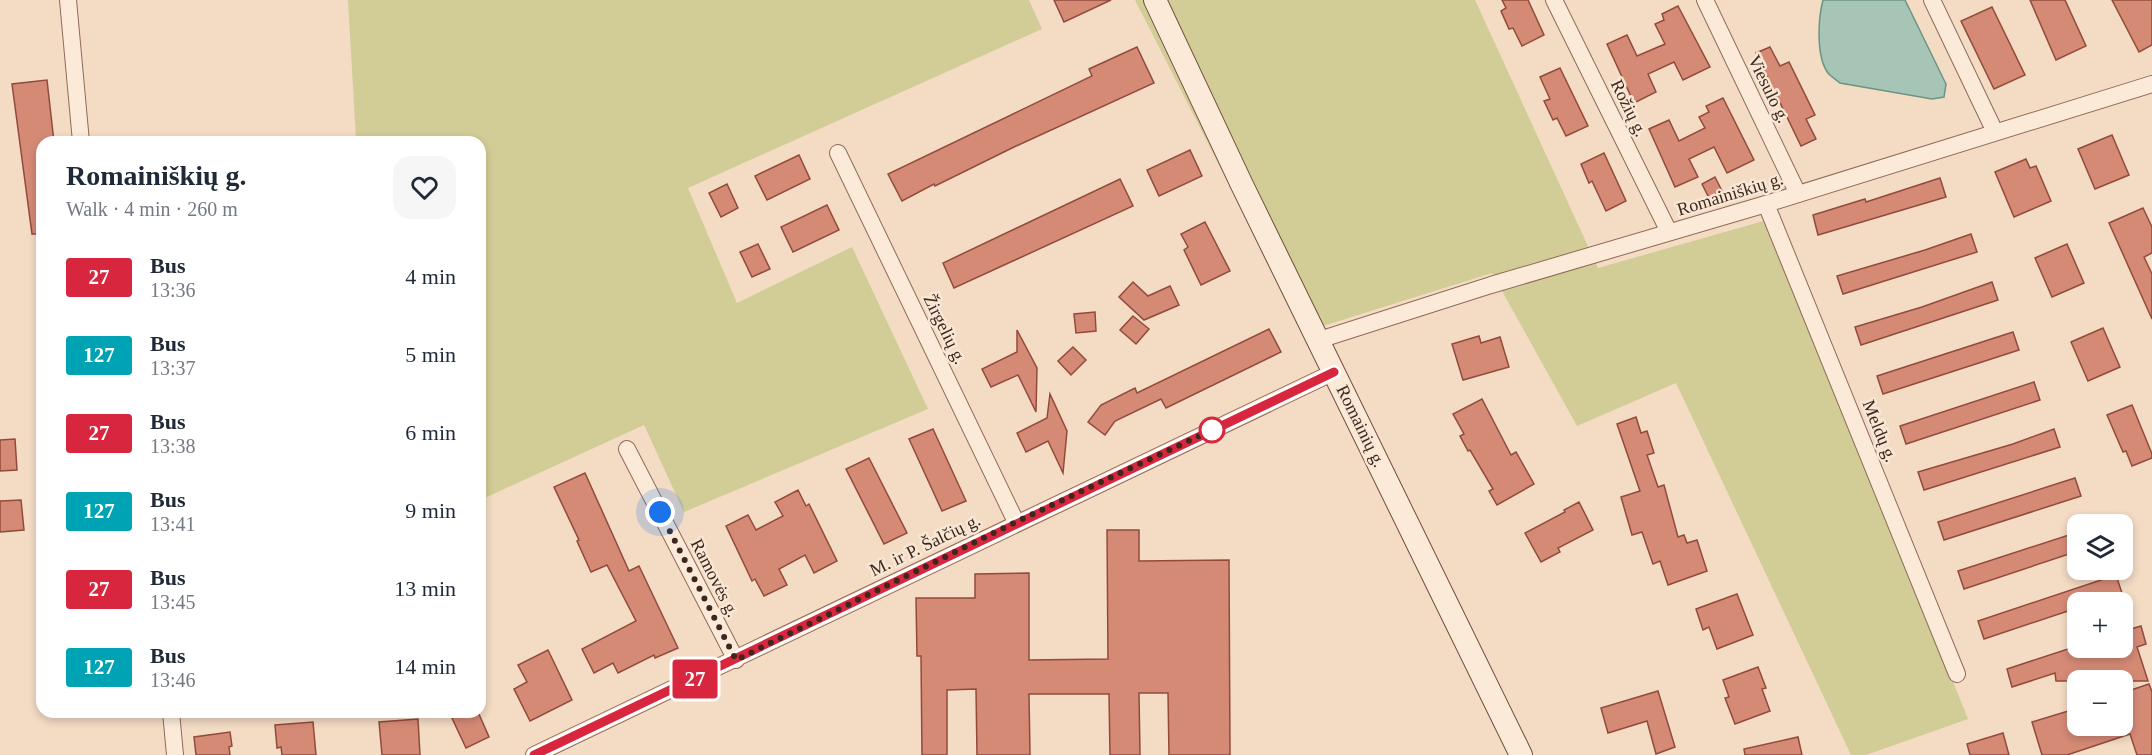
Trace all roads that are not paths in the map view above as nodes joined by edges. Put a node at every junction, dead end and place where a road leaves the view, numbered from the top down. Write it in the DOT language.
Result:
graph roads {
  1 [pos="68,0"];
  2 [pos="1155,0"];
  3 [pos="1554,0"];
  4 [pos="1705,0"];
  5 [pos="1932,0"];
  6 [pos="2152,84"];
  7 [pos="1995,132"];
  8 [pos="80,136"];
  9 [pos="838,153"];
  10 [pos="1798,194"];
  11 [pos="1766,204"];
  12 [pos="1669,232"];
  13 [pos="1319,340"];
  14 [pos="1334,372"];
  15 [pos="627,449"];
  16 [pos="1016,522"];
  17 [pos="736,660"];
  18 [pos="1957,674"];
  19 [pos="172,718"];
  20 [pos="175,755"];
  21 [pos="534,755"];
  22 [pos="1521,755"];
  1 -- 8 [label="street"];
  2 -- 13 [label="main road, Romainių g."];
  3 -- 12 [label="street, Rožių g."];
  4 -- 10 [label="street, Viesulo g."];
  5 -- 7 [label="street"];
  6 -- 7 [label="street, Romainiškių g."];
  7 -- 10 [label="street, Romainiškių g."];
  9 -- 16 [label="street, Žirgelių g."];
  10 -- 11 [label="street, Romainiškių g."];
  11 -- 12 [label="street, Romainiškių g."];
  11 -- 18 [label="street, Meldų g."];
  12 -- 13 [label="street, Romainiškių g."];
  13 -- 14 [label="main road, Romainių g."];
  14 -- 16 [label="street, M. ir P. Šalčių g."];
  14 -- 22 [label="main road, Romainių g."];
  15 -- 17 [label="street, Ramovės g."];
  16 -- 17 [label="street, M. ir P. Šalčių g."];
  17 -- 21 [label="street, M. ir P. Šalčių g."];
  19 -- 20 [label="street"];
}
